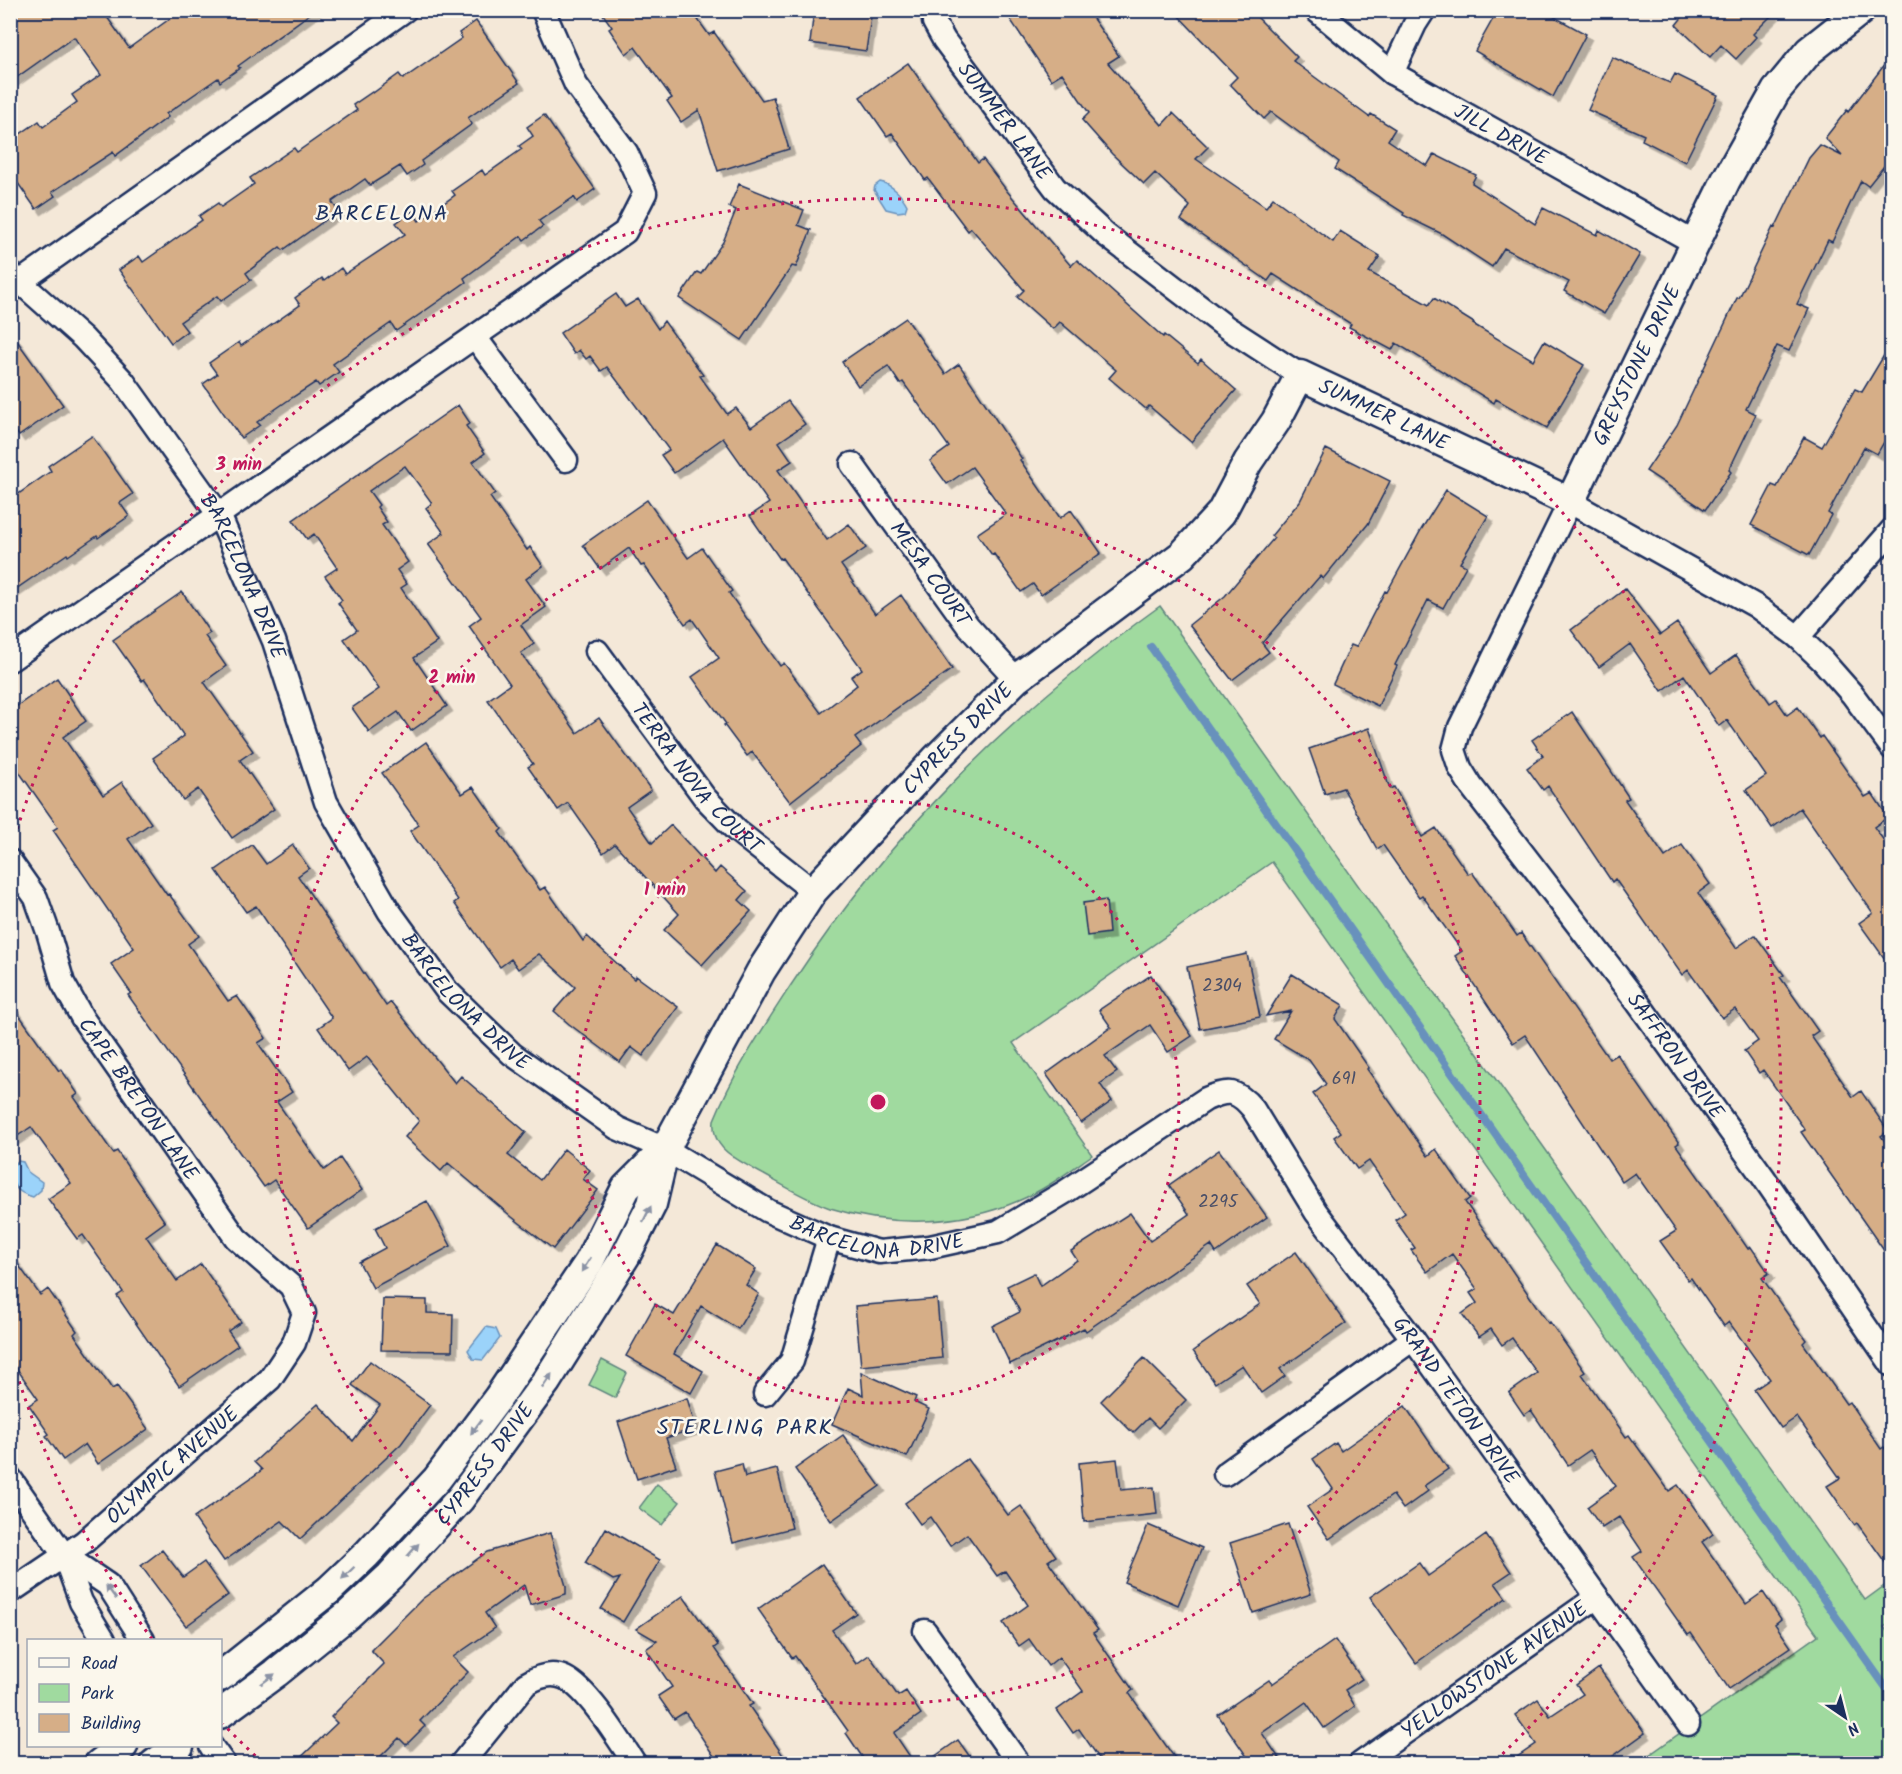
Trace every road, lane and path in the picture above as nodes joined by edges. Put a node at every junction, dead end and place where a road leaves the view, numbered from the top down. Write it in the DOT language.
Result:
graph roads {
  1 [pos="405,10"];
  2 [pos="543,10"];
  3 [pos="1316,10"];
  4 [pos="1424,10"];
  5 [pos="1861,10"];
  6 [pos="934,12"];
  7 [pos="1392,73"];
  8 [pos="1695,243"];
  9 [pos="14,281"];
  10 [pos="475,337"];
  11 [pos="1300,375"];
  12 [pos="567,460"];
  13 [pos="852,464"];
  14 [pos="1570,502"];
  15 [pos="219,515"];
  16 [pos="1892,530"];
  17 [pos="1797,637"];
  18 [pos="597,651"];
  19 [pos="10,660"];
  20 [pos="1016,679"];
  21 [pos="1892,748"];
  22 [pos="1454,750"];
  23 [pos="10,861"];
  24 [pos="813,891"];
  25 [pos="1220,1093"];
  26 [pos="665,1149"];
  27 [pos="829,1238"];
  28 [pos="304,1312"];
  29 [pos="1413,1339"];
  30 [pos="1892,1365"];
  31 [pos="765,1394"];
  32 [pos="1225,1474"];
  33 [pos="10,1478"];
  34 [pos="64,1555"];
  35 [pos="10,1592"];
  36 [pos="1598,1598"];
  37 [pos="925,1631"];
  38 [pos="103,1639"];
  39 [pos="142,1639"];
  40 [pos="222,1675"];
  41 [pos="222,1713"];
  42 [pos="1688,1724"];
  43 [pos="122,1747"];
  44 [pos="212,1747"];
  45 [pos="99,1764"];
  46 [pos="224,1764"];
  47 [pos="461,1764"];
  48 [pos="635,1764"];
  49 [pos="1019,1764"];
  50 [pos="1360,1764"];
  1 -- 9 [label="street"];
  2 -- 10 [label="street"];
  3 -- 7 [label="street, JILL DRIVE"];
  4 -- 7 [label="street"];
  5 -- 8 [label="street, GREYSTONE DRIVE"];
  6 -- 11 [label="street, SUMMER LANE"];
  7 -- 8 [label="street, JILL DRIVE"];
  8 -- 14 [label="street, GREYSTONE DRIVE"];
  9 -- 15 [label="street, BARCELONA DRIVE"];
  10 -- 12 [label="street"];
  10 -- 15 [label="street"];
  11 -- 14 [label="street, SUMMER LANE"];
  11 -- 20 [label="street, CYPRESS DRIVE"];
  13 -- 20 [label="street, MESA COURT"];
  14 -- 17 [label="street, SUMMER LANE"];
  14 -- 22 [label="street, GREYSTONE DRIVE"];
  15 -- 19 [label="street"];
  15 -- 26 [label="street, BARCELONA DRIVE"];
  16 -- 17 [label="street"];
  17 -- 21 [label="street, SUMMER LANE"];
  18 -- 24 [label="street, TERRA NOVA COURT"];
  20 -- 24 [label="street, CYPRESS DRIVE"];
  22 -- 30 [label="street, SAFFRON DRIVE"];
  23 -- 28 [label="street, CAPE BRETON LANE"];
  24 -- 26 [label="street, CYPRESS DRIVE"];
  25 -- 27 [label="street, BARCELONA DRIVE"];
  25 -- 29 [label="street, GRAND TETON DRIVE"];
  26 -- 27 [label="street, BARCELONA DRIVE"];
  26 -- 40 [label="street, CYPRESS DRIVE, one-way"];
  41 -- 26 [label="street, CYPRESS DRIVE, one-way"];
  27 -- 31 [label="street"];
  28 -- 34 [label="street, OLYMPIC AVENUE"];
  29 -- 32 [label="street"];
  29 -- 36 [label="street, GRAND TETON DRIVE"];
  33 -- 34 [label="street"];
  34 -- 35 [label="street, OLYMPIC AVENUE"];
  34 -- 38 [label="street"];
  39 -- 34 [label="street, one-way"];
  36 -- 42 [label="street, GRAND TETON DRIVE"];
  36 -- 50 [label="street, YELLOWSTONE AVENUE"];
  37 -- 49 [label="street"];
  43 -- 45 [label="street"];
  44 -- 46 [label="street"];
  47 -- 48 [label="street"];
}
